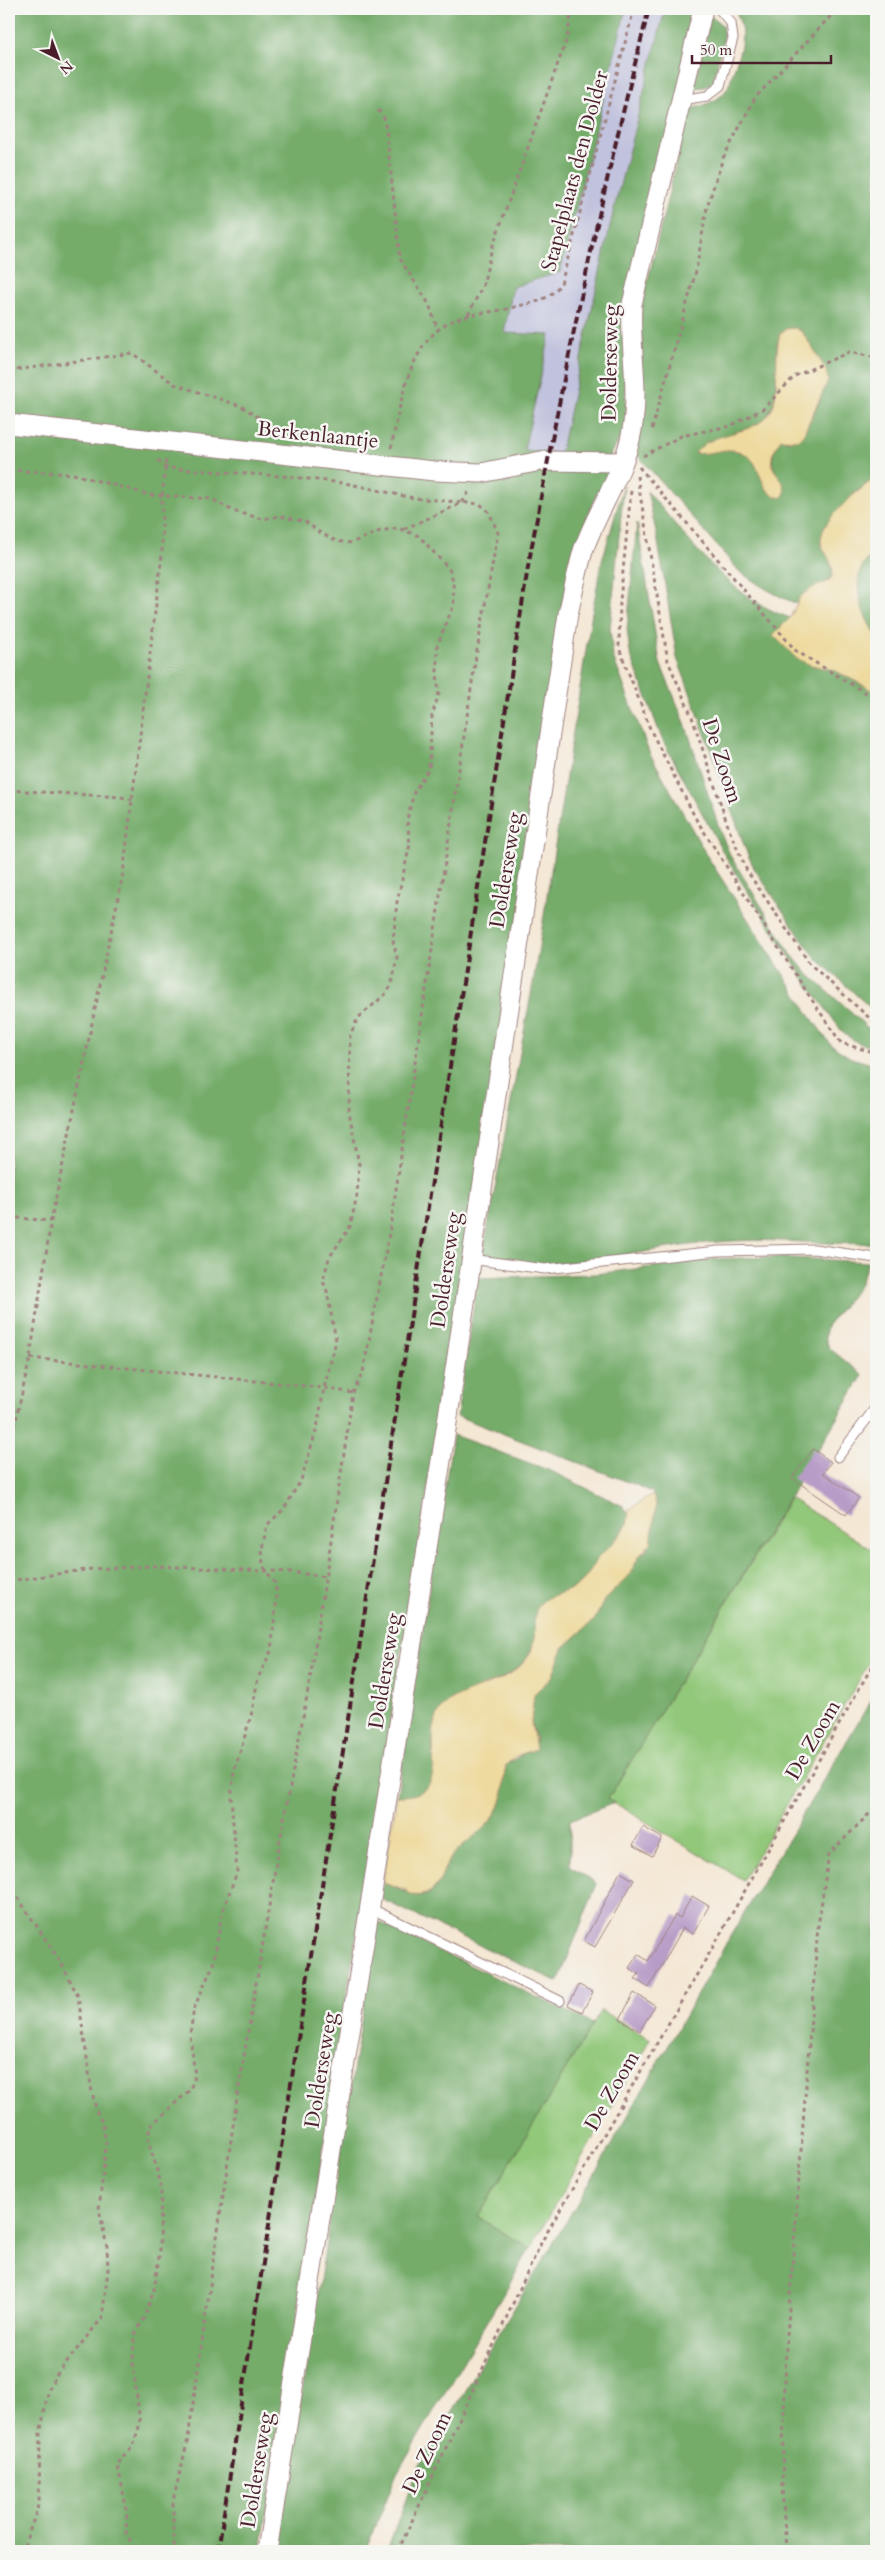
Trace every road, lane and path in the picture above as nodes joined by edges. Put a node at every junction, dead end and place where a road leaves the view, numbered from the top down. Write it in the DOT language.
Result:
graph roads {
  1 [pos="572,9"];
  2 [pos="634,9"];
  3 [pos="703,9"];
  4 [pos="719,9"];
  5 [pos="837,9"];
  6 [pos="681,100"];
  7 [pos="378,110"];
  8 [pos="468,315"];
  9 [pos="438,332"];
  10 [pos="876,358"];
  11 [pos="9,372"];
  12 [pos="9,424"];
  13 [pos="650,435"];
  14 [pos="288,437"];
  15 [pos="166,440"];
  16 [pos="642,448"];
  17 [pos="150,458"];
  18 [pos="628,462"];
  19 [pos="387,465"];
  20 [pos="167,468"];
  21 [pos="9,470"];
  22 [pos="632,480"];
  23 [pos="631,489"];
  24 [pos="162,497"];
  25 [pos="462,503"];
  26 [pos="403,530"];
  27 [pos="876,699"];
  28 [pos="9,790"];
  29 [pos="133,800"];
  30 [pos="876,1024"];
  31 [pos="876,1053"];
  32 [pos="9,1217"];
  33 [pos="51,1221"];
  34 [pos="876,1258"];
  35 [pos="470,1259"];
  36 [pos="30,1358"];
  37 [pos="324,1388"];
  38 [pos="353,1394"];
  39 [pos="876,1407"];
  40 [pos="9,1450"];
  41 [pos="838,1457"];
  42 [pos="267,1572"];
  43 [pos="326,1577"];
  44 [pos="9,1581"];
  45 [pos="876,1659"];
  46 [pos="876,1807"];
  47 [pos="9,1884"];
  48 [pos="370,1908"];
  49 [pos="560,2001"];
  50 [pos="22,2551"];
  51 [pos="135,2551"];
  52 [pos="173,2551"];
  53 [pos="267,2551"];
  54 [pos="398,2551"];
  55 [pos="786,2551"];
  1 -- 8 [label="path"];
  2 -- 8 [label="path, Stapelplaats den Dolder"];
  3 -- 6 [label="street, Dolderseweg"];
  4 -- 6 [label="lane"];
  5 -- 13 [label="path"];
  6 -- 18 [label="street, Dolderseweg"];
  7 -- 9 [label="path"];
  8 -- 9 [label="path, Stapelplaats den Dolder"];
  9 -- 19 [label="path, Stapelplaats den Dolder"];
  10 -- 18 [label="path"];
  11 -- 14 [label="path"];
  12 -- 15 [label="street, Berkenlaantje"];
  15 -- 19 [label="street, Berkenlaantje"];
  15 -- 20 [label="path"];
  16 -- 18 [label="path"];
  17 -- 20 [label="path"];
  18 -- 19 [label="street, Berkenlaantje"];
  18 -- 22 [label="path"];
  18 -- 27 [label="path"];
  18 -- 30 [label="path, De Zoom"];
  18 -- 35 [label="street, Dolderseweg"];
  20 -- 24 [label="path"];
  20 -- 25 [label="path"];
  21 -- 24 [label="path"];
  23 -- 31 [label="path"];
  24 -- 26 [label="path"];
  24 -- 29 [label="path"];
  25 -- 26 [label="path"];
  25 -- 38 [label="path"];
  26 -- 37 [label="path"];
  28 -- 29 [label="path"];
  29 -- 33 [label="path"];
  32 -- 33 [label="path"];
  33 -- 36 [label="path"];
  34 -- 35 [label="lane"];
  35 -- 48 [label="street, Dolderseweg"];
  36 -- 37 [label="path"];
  36 -- 40 [label="path"];
  37 -- 38 [label="path"];
  37 -- 42 [label="path"];
  38 -- 43 [label="path"];
  39 -- 41 [label="lane"];
  42 -- 43 [label="path"];
  42 -- 44 [label="path"];
  42 -- 51 [label="path"];
  43 -- 52 [label="path"];
  45 -- 54 [label="path, De Zoom"];
  46 -- 55 [label="path"];
  47 -- 50 [label="path"];
  48 -- 49 [label="lane"];
  48 -- 53 [label="street, Dolderseweg"];
}
